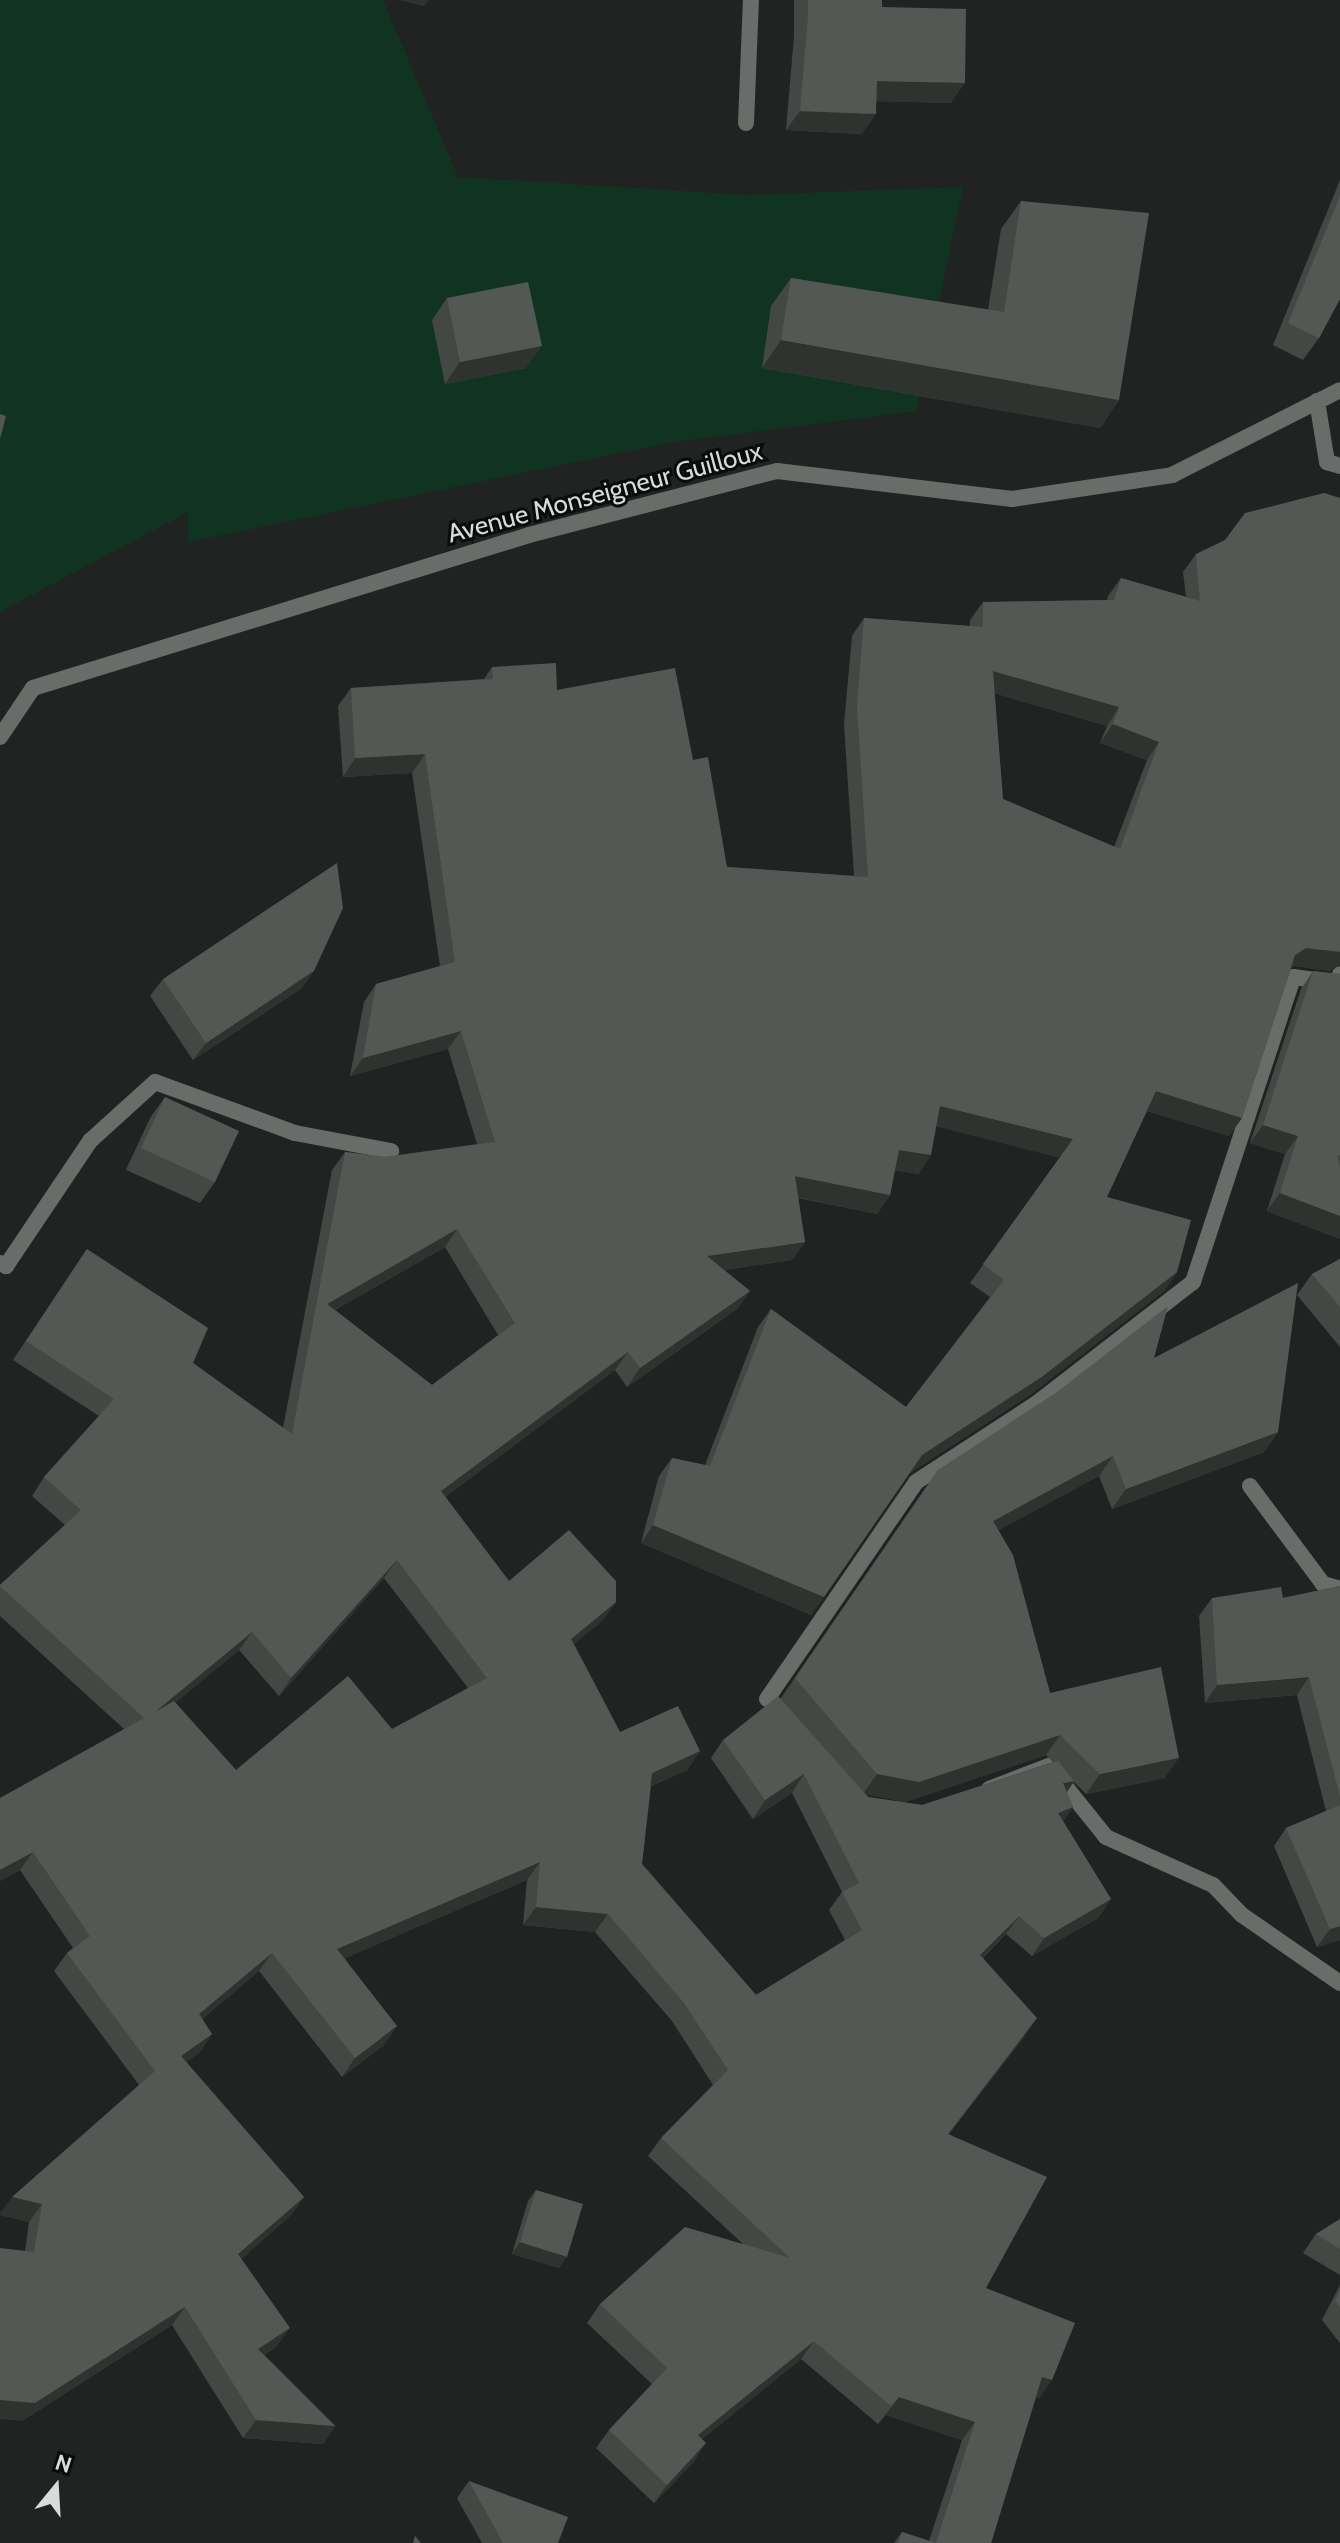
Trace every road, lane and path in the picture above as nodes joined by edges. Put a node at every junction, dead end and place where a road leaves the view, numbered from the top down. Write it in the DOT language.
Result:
graph roads {
  1 [pos="751,0"];
  2 [pos="746,123"];
  3 [pos="1340,390"];
  4 [pos="1317,401"];
  5 [pos="1340,466"];
  6 [pos="0,737"];
  7 [pos="1340,974"];
  8 [pos="391,1151"];
  9 [pos="0,1263"];
  10 [pos="1250,1486"];
  11 [pos="1340,1589"];
  12 [pos="784,1719"];
  13 [pos="974,1795"];
  14 [pos="1340,1983"];
  1 -- 2 [label="street"];
  3 -- 4 [label="street, Avenue Monseigneur Guilloux"];
  4 -- 5 [label="street"];
  4 -- 6 [label="street, Avenue Monseigneur Guilloux"];
  7 -- 12 [label="street"];
  8 -- 9 [label="street"];
  10 -- 11 [label="street"];
  13 -- 14 [label="street"];
}
